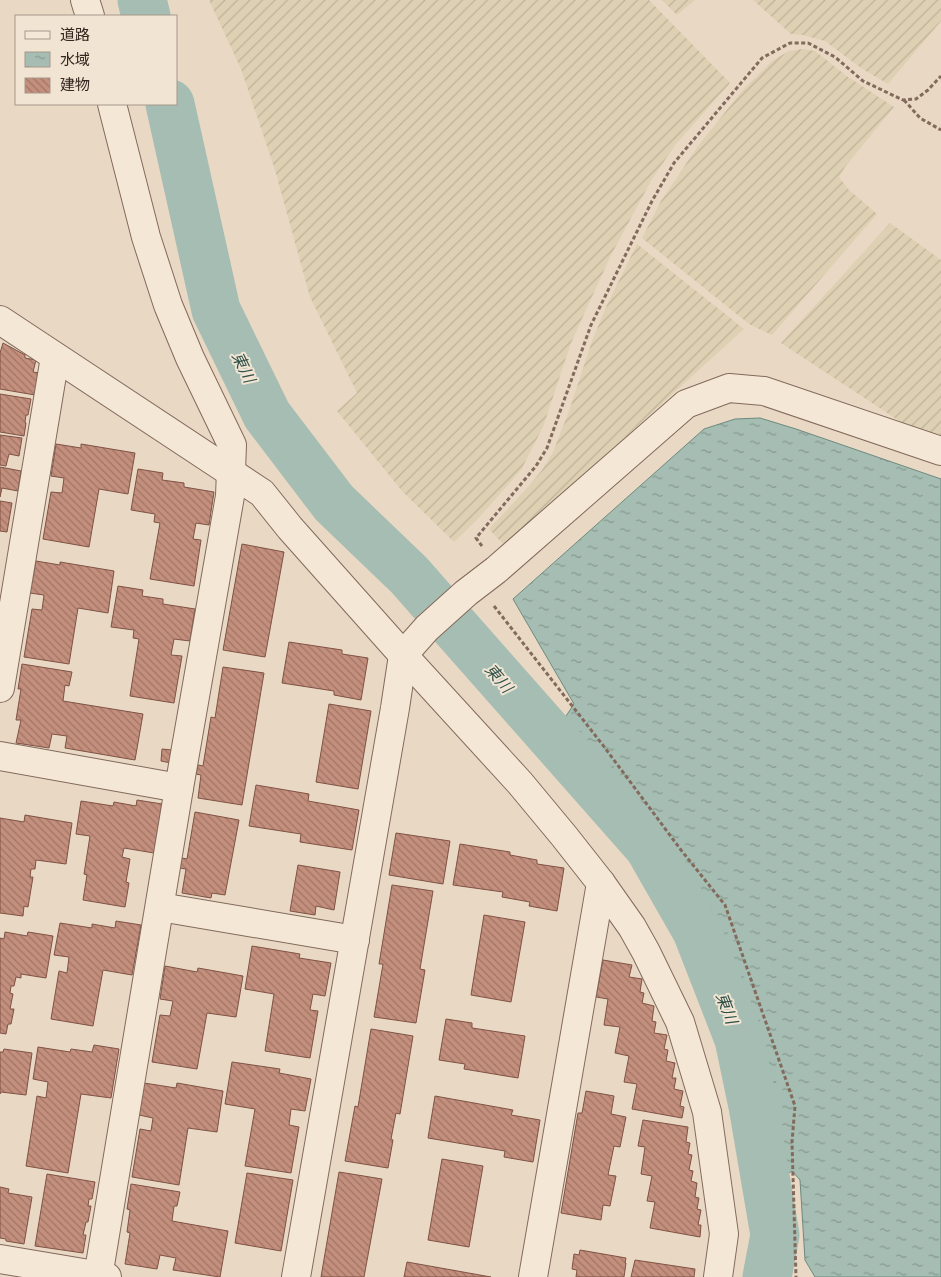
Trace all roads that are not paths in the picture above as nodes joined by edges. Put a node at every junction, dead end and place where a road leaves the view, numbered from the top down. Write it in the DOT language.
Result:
graph roads {
  1 [pos="86,0"];
  2 [pos="90,15"];
  3 [pos="112,105"];
  4 [pos="0,320"];
  5 [pos="55,357"];
  6 [pos="941,451"];
  7 [pos="231,472"];
  8 [pos="403,656"];
  9 [pos="0,688"];
  10 [pos="0,756"];
  11 [pos="179,788"];
  12 [pos="601,883"];
  13 [pos="160,906"];
  14 [pos="355,940"];
  15 [pos="0,1259"];
  16 [pos="101,1276"];
  17 [pos="296,1277"];
  18 [pos="533,1277"];
  19 [pos="718,1277"];
  1 -- 2 [label="street"];
  3 -- 7 [label="street"];
  4 -- 5 [label="street"];
  5 -- 7 [label="street"];
  5 -- 9 [label="street"];
  6 -- 8 [label="street"];
  7 -- 8 [label="street"];
  7 -- 11 [label="street"];
  8 -- 12 [label="street"];
  8 -- 14 [label="street"];
  10 -- 11 [label="street"];
  11 -- 13 [label="street"];
  12 -- 18 [label="street"];
  12 -- 19 [label="street"];
  13 -- 14 [label="street"];
  13 -- 16 [label="street"];
  14 -- 17 [label="street"];
  15 -- 16 [label="street"];
}
